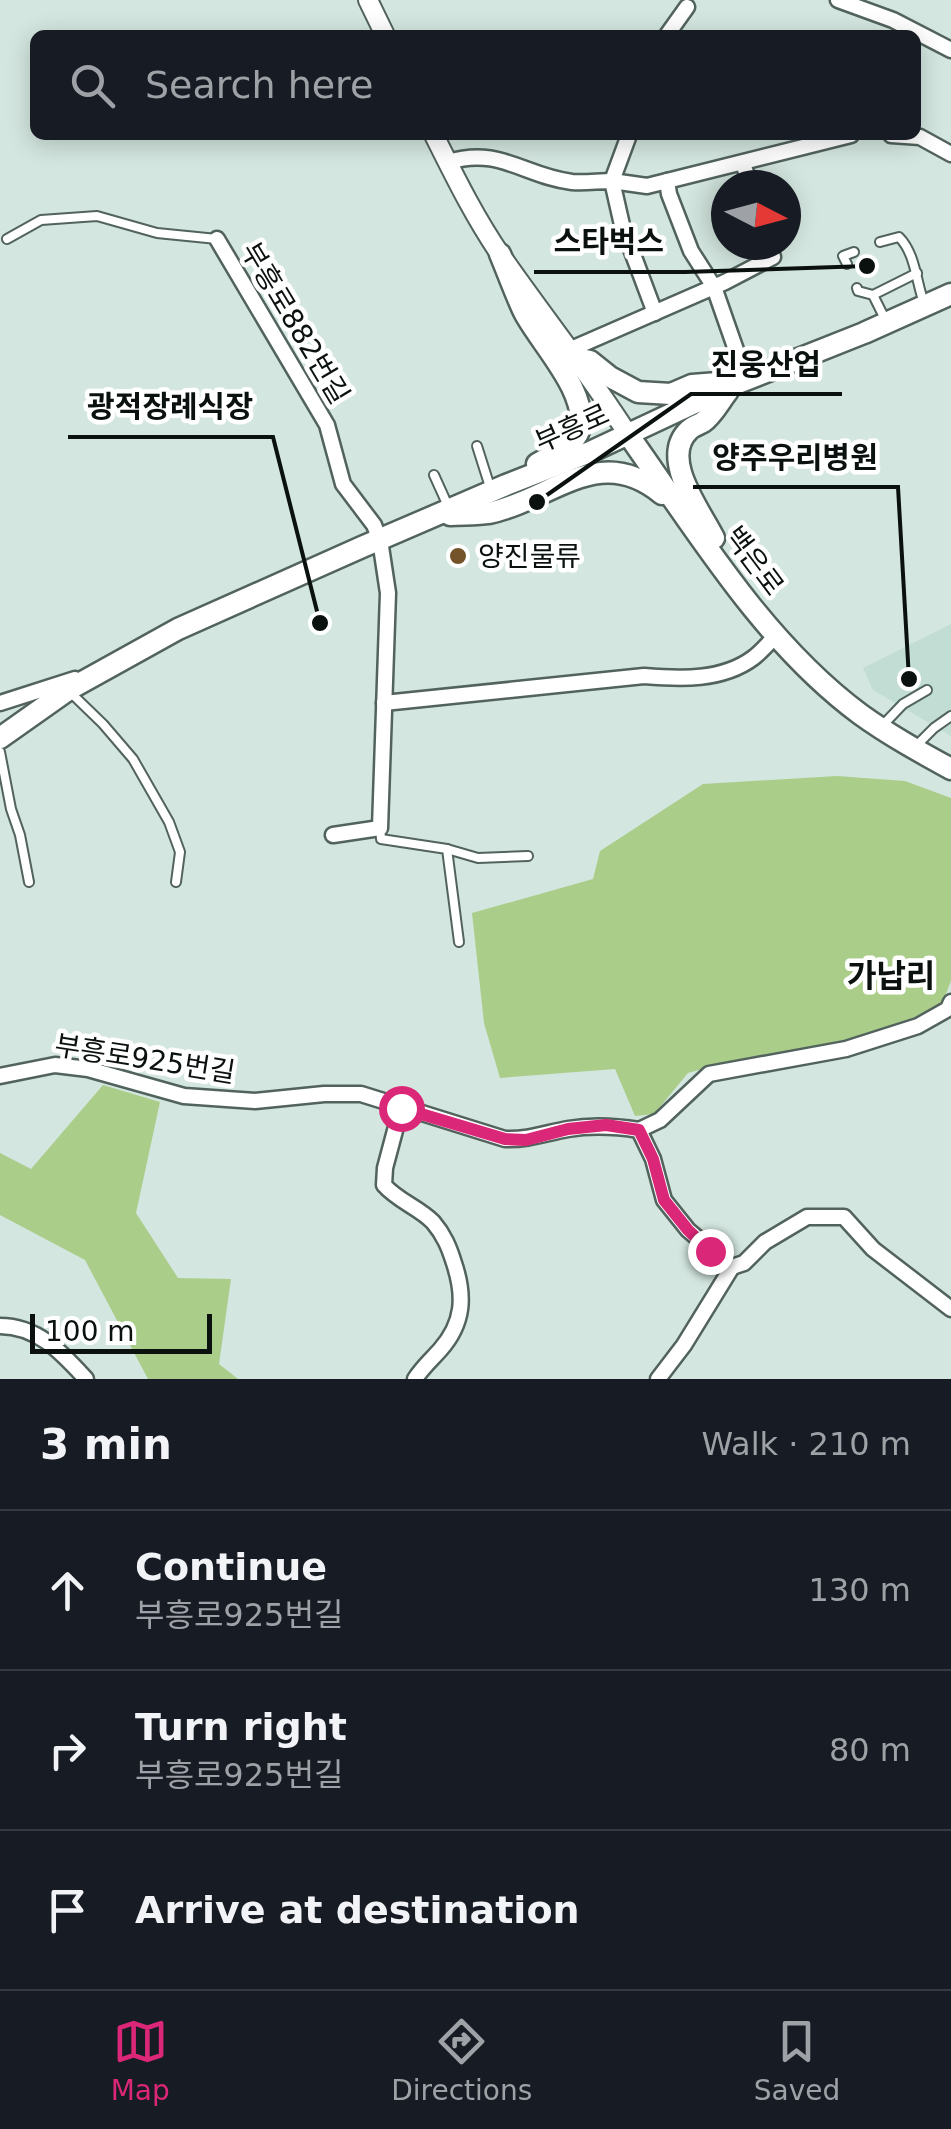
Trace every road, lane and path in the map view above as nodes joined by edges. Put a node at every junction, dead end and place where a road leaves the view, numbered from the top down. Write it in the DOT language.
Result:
graph roads {
  1 [pos="368,0"];
  2 [pos="838,0"];
  3 [pos="686,7"];
  4 [pos="383,30"];
  5 [pos="670,30"];
  6 [pos="913,30"];
  7 [pos="921,34"];
  8 [pos="951,50"];
  9 [pos="921,139"];
  10 [pos="437,140"];
  11 [pos="627,140"];
  12 [pos="832,140"];
  13 [pos="951,154"];
  14 [pos="448,162"];
  15 [pos="743,163"];
  16 [pos="745,170"];
  17 [pos="612,181"];
  18 [pos="667,181"];
  19 [pos="7,239"];
  20 [pos="216,239"];
  21 [pos="880,242"];
  22 [pos="854,252"];
  23 [pos="500,254"];
  24 [pos="767,260"];
  25 [pos="846,264"];
  26 [pos="917,273"];
  27 [pos="714,287"];
  28 [pos="857,288"];
  29 [pos="951,294"];
  30 [pos="873,295"];
  31 [pos="925,306"];
  32 [pos="655,313"];
  33 [pos="887,323"];
  34 [pos="573,354"];
  35 [pos="742,381"];
  36 [pos="628,433"];
  37 [pos="477,446"];
  38 [pos="590,452"];
  39 [pos="434,475"];
  40 [pos="559,485"];
  41 [pos="499,488"];
  42 [pos="680,511"];
  43 [pos="444,513"];
  44 [pos="380,540"];
  45 [pos="748,601"];
  46 [pos="776,635"];
  47 [pos="97,673"];
  48 [pos="68,690"];
  49 [pos="928,690"];
  50 [pos="0,703"];
  51 [pos="384,703"];
  52 [pos="951,716"];
  53 [pos="880,727"];
  54 [pos="0,738"];
  55 [pos="914,748"];
  56 [pos="0,752"];
  57 [pos="951,769"];
  58 [pos="380,828"];
  59 [pos="333,835"];
  60 [pos="446,849"];
  61 [pos="528,856"];
  62 [pos="29,882"];
  63 [pos="176,882"];
  64 [pos="459,942"];
  65 [pos="951,1002"];
  66 [pos="0,1076"];
  67 [pos="401,1108"];
  68 [pos="639,1130"];
  69 [pos="732,1267"];
  70 [pos="951,1309"];
  71 [pos="0,1326"];
  72 [pos="86,1379"];
  73 [pos="414,1379"];
  74 [pos="658,1379"];
  1 -- 4 [label="street"];
  2 -- 6 [label="street"];
  3 -- 5 [label="street"];
  7 -- 8 [label="street"];
  9 -- 13 [label="street"];
  10 -- 14 [label="street, 백은로"];
  11 -- 17 [label="street"];
  12 -- 15 [label="street"];
  14 -- 17 [label="street"];
  14 -- 23 [label="street, 백은로"];
  15 -- 16 [label="street"];
  15 -- 18 [label="street"];
  17 -- 18 [label="street"];
  17 -- 32 [label="street"];
  18 -- 27 [label="street"];
  19 -- 20 [label="lane"];
  20 -- 44 [label="street, 부흥로882번길"];
  21 -- 26 [label="lane"];
  22 -- 25 [label="lane"];
  23 -- 34 [label="street, 백은로"];
  23 -- 41 [label="main road"];
  24 -- 27 [label="street"];
  26 -- 30 [label="lane"];
  26 -- 31 [label="lane"];
  27 -- 32 [label="street"];
  27 -- 35 [label="street"];
  28 -- 30 [label="lane"];
  29 -- 31 [label="main road, 부흥로"];
  30 -- 33 [label="lane"];
  31 -- 33 [label="main road, 부흥로"];
  32 -- 34 [label="street"];
  33 -- 35 [label="main road, 부흥로"];
  34 -- 35 [label="main road"];
  34 -- 36 [label="street, 백은로"];
  35 -- 36 [label="main road, 부흥로"];
  35 -- 45 [label="main road"];
  36 -- 38 [label="main road, 부흥로"];
  36 -- 42 [label="main road, 백은로"];
  37 -- 41 [label="lane"];
  38 -- 40 [label="main road"];
  38 -- 41 [label="main road, 부흥로"];
  39 -- 43 [label="lane"];
  40 -- 42 [label="main road"];
  40 -- 43 [label="main road"];
  41 -- 43 [label="main road, 부흥로"];
  42 -- 45 [label="main road, 백은로"];
  43 -- 44 [label="main road, 부흥로"];
  44 -- 47 [label="main road, 부흥로"];
  44 -- 51 [label="street"];
  45 -- 46 [label="main road, 백은로"];
  46 -- 51 [label="street"];
  46 -- 53 [label="main road, 백은로"];
  47 -- 48 [label="main road, 부흥로"];
  47 -- 50 [label="street"];
  48 -- 54 [label="main road, 부흥로"];
  48 -- 63 [label="lane"];
  49 -- 53 [label="lane"];
  51 -- 58 [label="street"];
  52 -- 55 [label="lane"];
  53 -- 55 [label="main road, 백은로"];
  55 -- 57 [label="main road, 백은로"];
  56 -- 62 [label="lane"];
  58 -- 59 [label="street"];
  58 -- 60 [label="lane"];
  60 -- 61 [label="lane"];
  60 -- 64 [label="lane"];
  65 -- 68 [label="street"];
  66 -- 67 [label="street, 부흥로925번길"];
  67 -- 68 [label="street, 부흥로925번길"];
  67 -- 73 [label="street"];
  68 -- 69 [label="street"];
  69 -- 70 [label="street"];
  69 -- 74 [label="street"];
  71 -- 72 [label="street"];
}
